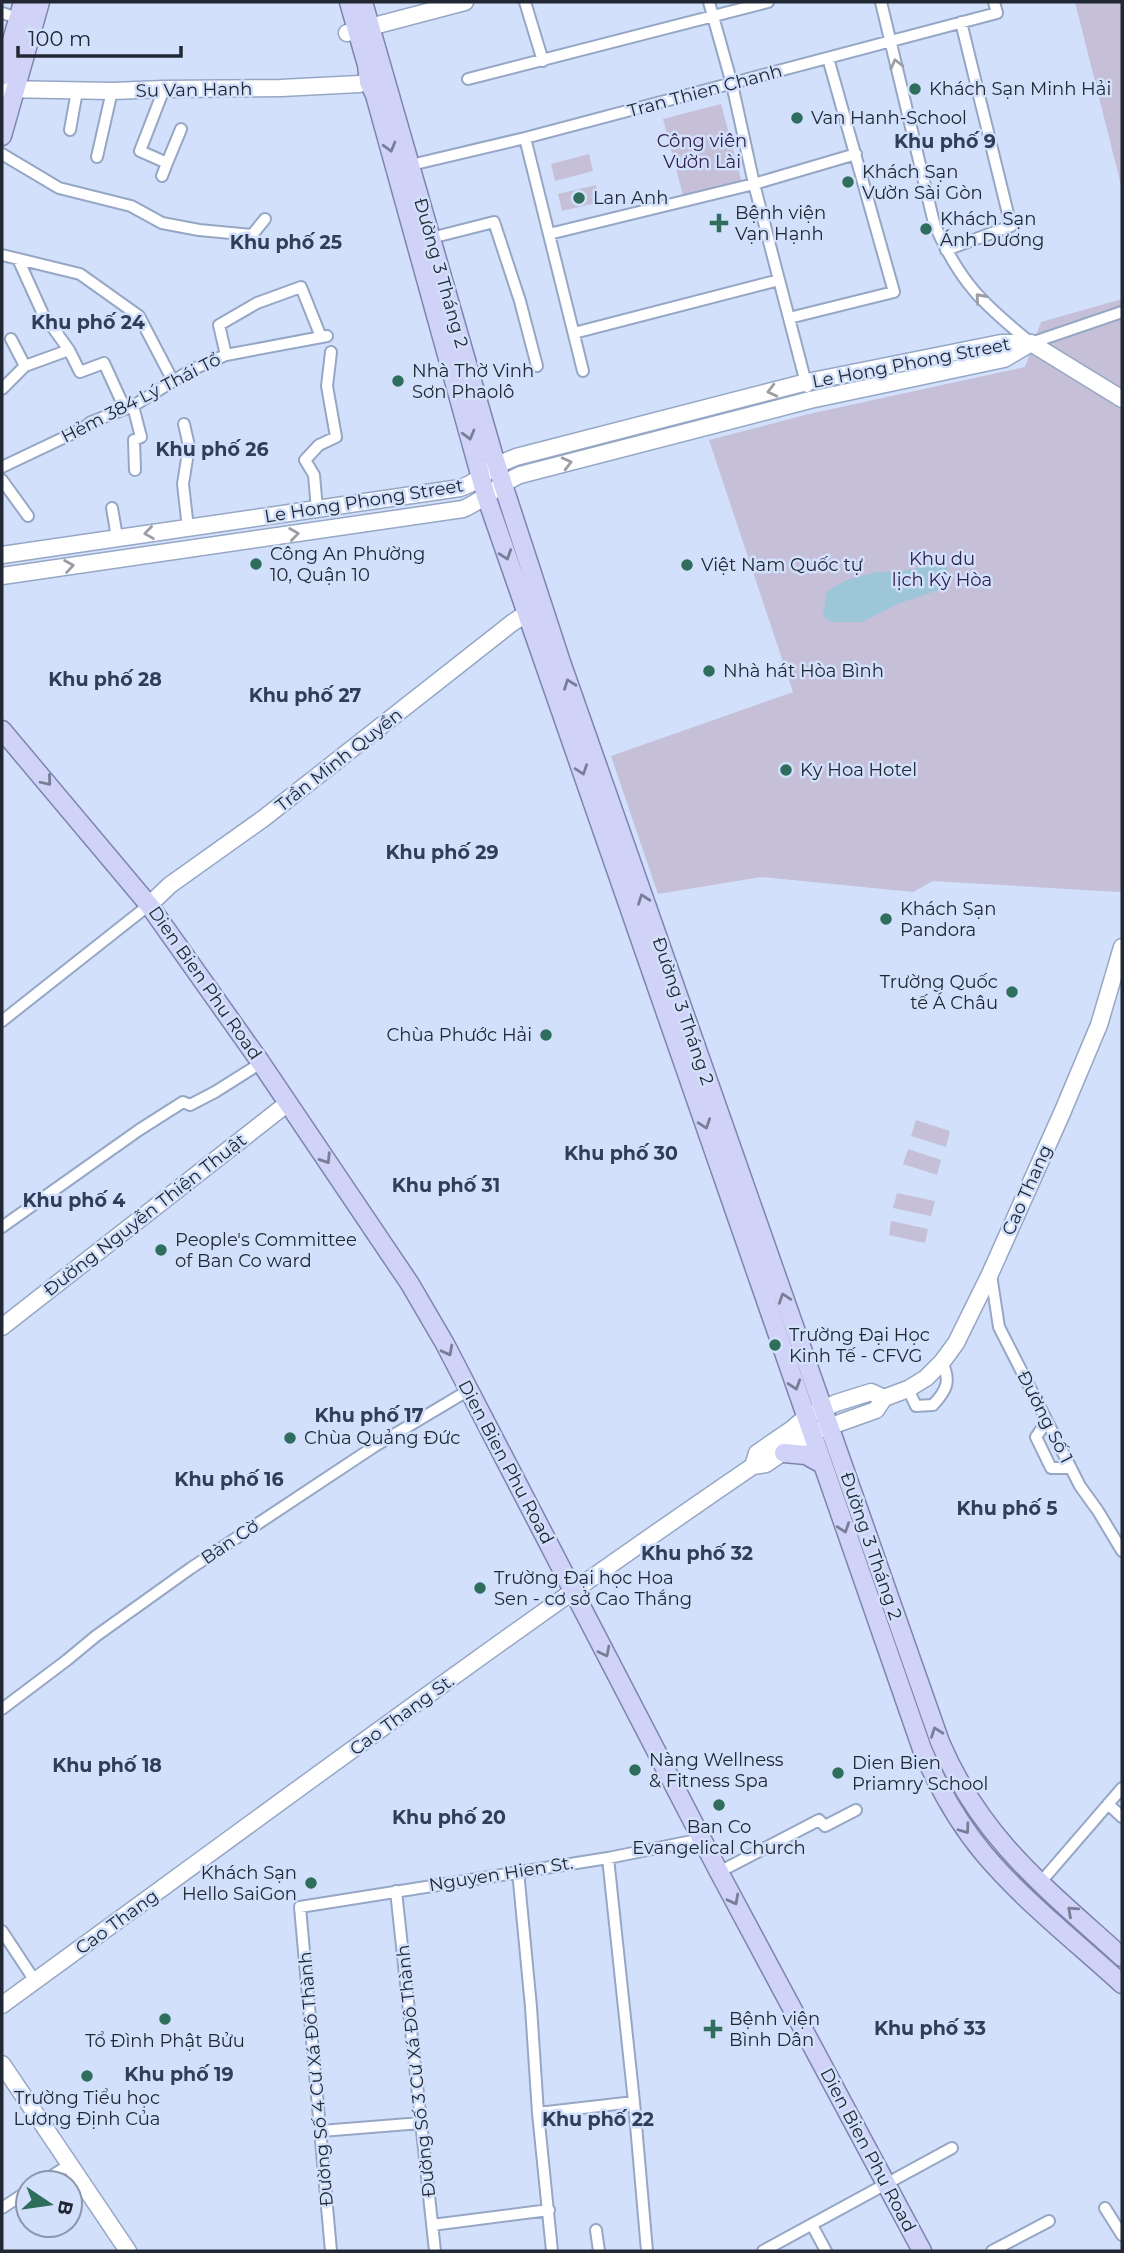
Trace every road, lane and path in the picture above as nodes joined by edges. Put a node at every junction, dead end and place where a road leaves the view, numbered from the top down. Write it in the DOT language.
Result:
graph roads {
  1 [pos="40,2"];
  2 [pos="339,2"];
  3 [pos="349,2"];
  4 [pos="363,2"];
  5 [pos="465,2"];
  6 [pos="525,2"];
  7 [pos="709,2"];
  8 [pos="768,2"];
  9 [pos="881,2"];
  10 [pos="994,2"];
  11 [pos="436,6"];
  12 [pos="14,11"];
  13 [pos="712,15"];
  14 [pos="961,22"];
  15 [pos="358,30"];
  16 [pos="890,41"];
  17 [pos="6,43"];
  18 [pos="828,58"];
  19 [pos="543,61"];
  20 [pos="373,75"];
  21 [pos="468,79"];
  22 [pos="6,84"];
  23 [pos="732,84"];
  24 [pos="164,89"];
  25 [pos="77,91"];
  26 [pos="112,92"];
  27 [pos="181,129"];
  28 [pos="70,130"];
  29 [pos="2,136"];
  30 [pos="525,138"];
  31 [pos="2,154"];
  32 [pos="856,154"];
  33 [pos="97,157"];
  34 [pos="167,163"];
  35 [pos="411,165"];
  36 [pos="162,176"];
  37 [pos="754,184"];
  38 [pos="265,219"];
  39 [pos="549,234"];
  40 [pos="431,238"];
  41 [pos="946,250"];
  42 [pos="2,255"];
  43 [pos="18,259"];
  44 [pos="779,280"];
  45 [pos="1122,312"];
  46 [pos="789,318"];
  47 [pos="574,334"];
  48 [pos="11,340"];
  49 [pos="1031,342"];
  50 [pos="69,351"];
  51 [pos="331,352"];
  52 [pos="226,355"];
  53 [pos="25,366"];
  54 [pos="537,366"];
  55 [pos="583,371"];
  56 [pos="173,381"];
  57 [pos="807,382"];
  58 [pos="2,389"];
  59 [pos="1122,399"];
  60 [pos="810,400"];
  61 [pos="129,408"];
  62 [pos="184,424"];
  63 [pos="497,465"];
  64 [pos="2,467"];
  65 [pos="135,470"];
  66 [pos="480,477"];
  67 [pos="2,480"];
  68 [pos="502,483"];
  69 [pos="486,496"];
  70 [pos="112,508"];
  71 [pos="317,509"];
  72 [pos="28,516"];
  73 [pos="188,527"];
  74 [pos="117,537"];
  75 [pos="2,555"];
  76 [pos="2,576"];
  77 [pos="527,613"];
  78 [pos="2,730"];
  79 [pos="149,905"];
  80 [pos="1122,947"];
  81 [pos="2,1021"];
  82 [pos="261,1063"];
  83 [pos="288,1103"];
  84 [pos="2,1225"];
  85 [pos="990,1274"];
  86 [pos="3,1323"];
  87 [pos="942,1362"];
  88 [pos="908,1389"];
  89 [pos="468,1390"];
  90 [pos="826,1417"];
  91 [pos="1047,1421"];
  92 [pos="808,1425"];
  93 [pos="784,1453"];
  94 [pos="822,1464"];
  95 [pos="753,1466"];
  96 [pos="1071,1468"];
  97 [pos="1122,1552"];
  98 [pos="573,1591"];
  99 [pos="2,1709"];
  100 [pos="1122,1788"];
  101 [pos="1108,1804"];
  102 [pos="856,1810"];
  103 [pos="1122,1817"];
  104 [pos="702,1839"];
  105 [pos="608,1858"];
  106 [pos="518,1871"];
  107 [pos="719,1872"];
  108 [pos="1040,1883"];
  109 [pos="396,1891"];
  110 [pos="300,1908"];
  111 [pos="2,1931"];
  112 [pos="1122,1957"];
  113 [pos="35,1981"];
  114 [pos="1122,1984"];
  115 [pos="2,2005"];
  116 [pos="2,2064"];
  117 [pos="634,2102"];
  118 [pos="538,2113"];
  119 [pos="421,2123"];
  120 [pos="321,2131"];
  121 [pos="952,2148"];
  122 [pos="69,2165"];
  123 [pos="63,2169"];
  124 [pos="887,2185"];
  125 [pos="1105,2208"];
  126 [pos="549,2210"];
  127 [pos="1049,2221"];
  128 [pos="432,2225"];
  129 [pos="812,2225"];
  130 [pos="596,2230"];
  131 [pos="1122,2235"];
  132 [pos="125,2250"];
  133 [pos="331,2251"];
  134 [pos="435,2251"];
  135 [pos="552,2251"];
  136 [pos="599,2251"];
  137 [pos="647,2251"];
  138 [pos="764,2251"];
  139 [pos="826,2251"];
  140 [pos="922,2251"];
  141 [pos="992,2251"];
  1 -- 22 [label="main road"];
  2 -- 15 [label="main road, Đường 3 Tháng 2"];
  3 -- 15 [label="main road, Đường 3 Tháng 2"];
  4 -- 15 [label="main road, Đường 3 Tháng 2"];
  5 -- 11 [label="street"];
  6 -- 19 [label="street"];
  7 -- 13 [label="street"];
  8 -- 13 [label="street"];
  9 -- 16 [label="street"];
  10 -- 14 [label="street, Tran Thien Chanh"];
  11 -- 15 [label="street"];
  12 -- 17 [label="main road"];
  13 -- 19 [label="street"];
  13 -- 23 [label="street"];
  14 -- 16 [label="street, Tran Thien Chanh"];
  14 -- 41 [label="street"];
  15 -- 20 [label="main road, Đường 3 Tháng 2"];
  16 -- 18 [label="street, Tran Thien Chanh"];
  41 -- 16 [label="street, one-way"];
  17 -- 22 [label="main road"];
  18 -- 23 [label="street, Tran Thien Chanh"];
  18 -- 32 [label="street"];
  19 -- 21 [label="street"];
  20 -- 24 [label="street, Su Van Hanh"];
  20 -- 35 [label="main road, Đường 3 Tháng 2"];
  20 -- 66 [label="main road, Đường 3 Tháng 2, one-way"];
  22 -- 25 [label="street, Su Van Hanh"];
  22 -- 29 [label="main road"];
  23 -- 30 [label="street, Tran Thien Chanh"];
  23 -- 37 [label="street"];
  24 -- 26 [label="street, Su Van Hanh"];
  24 -- 34 [label="street"];
  25 -- 26 [label="street, Su Van Hanh"];
  25 -- 28 [label="street"];
  26 -- 33 [label="street"];
  27 -- 34 [label="street"];
  30 -- 35 [label="street, Tran Thien Chanh"];
  30 -- 39 [label="street"];
  31 -- 38 [label="street"];
  32 -- 37 [label="street"];
  32 -- 46 [label="street"];
  34 -- 36 [label="street"];
  35 -- 40 [label="main road, Đường 3 Tháng 2"];
  37 -- 39 [label="street"];
  37 -- 44 [label="street"];
  39 -- 47 [label="street"];
  40 -- 54 [label="street"];
  40 -- 63 [label="main road, Đường 3 Tháng 2"];
  49 -- 41 [label="street, one-way"];
  42 -- 43 [label="street"];
  43 -- 50 [label="street"];
  43 -- 56 [label="street"];
  44 -- 46 [label="street"];
  44 -- 47 [label="street"];
  45 -- 49 [label="street"];
  46 -- 57 [label="street"];
  47 -- 55 [label="street"];
  48 -- 53 [label="street"];
  49 -- 57 [label="street, Le Hong Phong Street"];
  49 -- 59 [label="street"];
  49 -- 60 [label="street, Le Hong Phong Street"];
  50 -- 53 [label="street"];
  50 -- 61 [label="street"];
  51 -- 71 [label="street"];
  52 -- 52 [label="street, Hẻm 384 Lý Thái Tổ"];
  52 -- 56 [label="street, Hẻm 384 Lý Thái Tổ"];
  53 -- 58 [label="street"];
  56 -- 61 [label="street, Hẻm 384 Lý Thái Tổ"];
  57 -- 60 [label="street"];
  57 -- 63 [label="street, Le Hong Phong Street, one-way"];
  68 -- 60 [label="street, Le Hong Phong Street, one-way"];
  61 -- 64 [label="street, Hẻm 384 Lý Thái Tổ"];
  61 -- 65 [label="street"];
  62 -- 73 [label="street"];
  63 -- 66 [label="street, Le Hong Phong Street"];
  63 -- 68 [label="main road, Đường 3 Tháng 2"];
  66 -- 69 [label="main road, Đường 3 Tháng 2"];
  66 -- 71 [label="street, Le Hong Phong Street"];
  67 -- 72 [label="street"];
  68 -- 69 [label="street, Le Hong Phong Street"];
  90 -- 68 [label="main road, Đường 3 Tháng 2, one-way"];
  76 -- 69 [label="street, Le Hong Phong Street, one-way"];
  69 -- 77 [label="main road, Đường 3 Tháng 2, one-way"];
  70 -- 74 [label="street"];
  71 -- 73 [label="street, Le Hong Phong Street"];
  73 -- 74 [label="street, Le Hong Phong Street, one-way"];
  74 -- 75 [label="street, Le Hong Phong Street"];
  77 -- 79 [label="street, Trần Minh Quyền"];
  77 -- 92 [label="main road, Đường 3 Tháng 2, one-way"];
  78 -- 79 [label="main road, Dien Bien Phu Road, one-way"];
  79 -- 81 [label="street"];
  79 -- 82 [label="main road, Dien Bien Phu Road"];
  80 -- 85 [label="street, Cao Thang"];
  82 -- 83 [label="main road, Dien Bien Phu Road"];
  82 -- 84 [label="street"];
  83 -- 86 [label="street, Đường Nguyễn Thiện Thuật"];
  83 -- 89 [label="main road, Dien Bien Phu Road, one-way"];
  85 -- 87 [label="street, Cao Thang"];
  85 -- 91 [label="street, Đường Số 1"];
  87 -- 88 [label="street, Cao Thang"];
  87 -- 88 [label="street"];
  88 -- 90 [label="street, Cao Thang"];
  89 -- 98 [label="main road, Dien Bien Phu Road"];
  89 -- 99 [label="street, Bàn Cờ"];
  90 -- 92 [label="street, Cao Thang"];
  108 -- 90 [label="main road, Đường 3 Tháng 2, one-way"];
  91 -- 96 [label="street, Đường Số 1"];
  91 -- 96 [label="street"];
  92 -- 93 [label="street, Cao Thang"];
  92 -- 94 [label="main road, Đường 3 Tháng 2"];
  92 -- 95 [label="street, Cao Thang"];
  93 -- 94 [label="main road"];
  93 -- 95 [label="street, Cao Thang"];
  94 -- 114 [label="main road, Đường 3 Tháng 2, one-way"];
  95 -- 98 [label="street, Cao Thang"];
  96 -- 97 [label="street, Đường Số 1"];
  98 -- 104 [label="main road, Dien Bien Phu Road, one-way"];
  98 -- 113 [label="street, Cao Thang St."];
  100 -- 101 [label="street"];
  101 -- 103 [label="street"];
  101 -- 108 [label="street"];
  102 -- 107 [label="street"];
  104 -- 105 [label="street, Nguyen Hien St."];
  104 -- 107 [label="main road, Dien Bien Phu Road"];
  105 -- 106 [label="street, Nguyen Hien St."];
  105 -- 117 [label="street"];
  106 -- 109 [label="street, Nguyen Hien St."];
  106 -- 118 [label="street"];
  107 -- 124 [label="main road, Dien Bien Phu Road, one-way"];
  112 -- 108 [label="main road, Đường 3 Tháng 2, one-way"];
  109 -- 110 [label="street, Nguyen Hien St."];
  109 -- 119 [label="street, Ðường Số 3 Cư Xá Đô Thành"];
  110 -- 120 [label="street, Ðường Số 4 Cư Xá Đô Thành"];
  111 -- 113 [label="street"];
  113 -- 115 [label="street"];
  116 -- 122 [label="street"];
  117 -- 118 [label="street"];
  117 -- 137 [label="street"];
  118 -- 126 [label="street"];
  119 -- 120 [label="street"];
  119 -- 128 [label="street, Ðường Số 3 Cư Xá Đô Thành"];
  120 -- 133 [label="street, Ðường Số 4 Cư Xá Đô Thành"];
  121 -- 124 [label="street"];
  122 -- 123 [label="street"];
  122 -- 132 [label="street"];
  124 -- 129 [label="street"];
  124 -- 140 [label="main road, Dien Bien Phu Road"];
  125 -- 131 [label="street"];
  126 -- 128 [label="street"];
  126 -- 135 [label="street"];
  127 -- 141 [label="street"];
  128 -- 134 [label="street, Ðường Số 3 Cư Xá Đô Thành"];
  129 -- 138 [label="street"];
  129 -- 139 [label="street"];
  130 -- 136 [label="street"];
}
